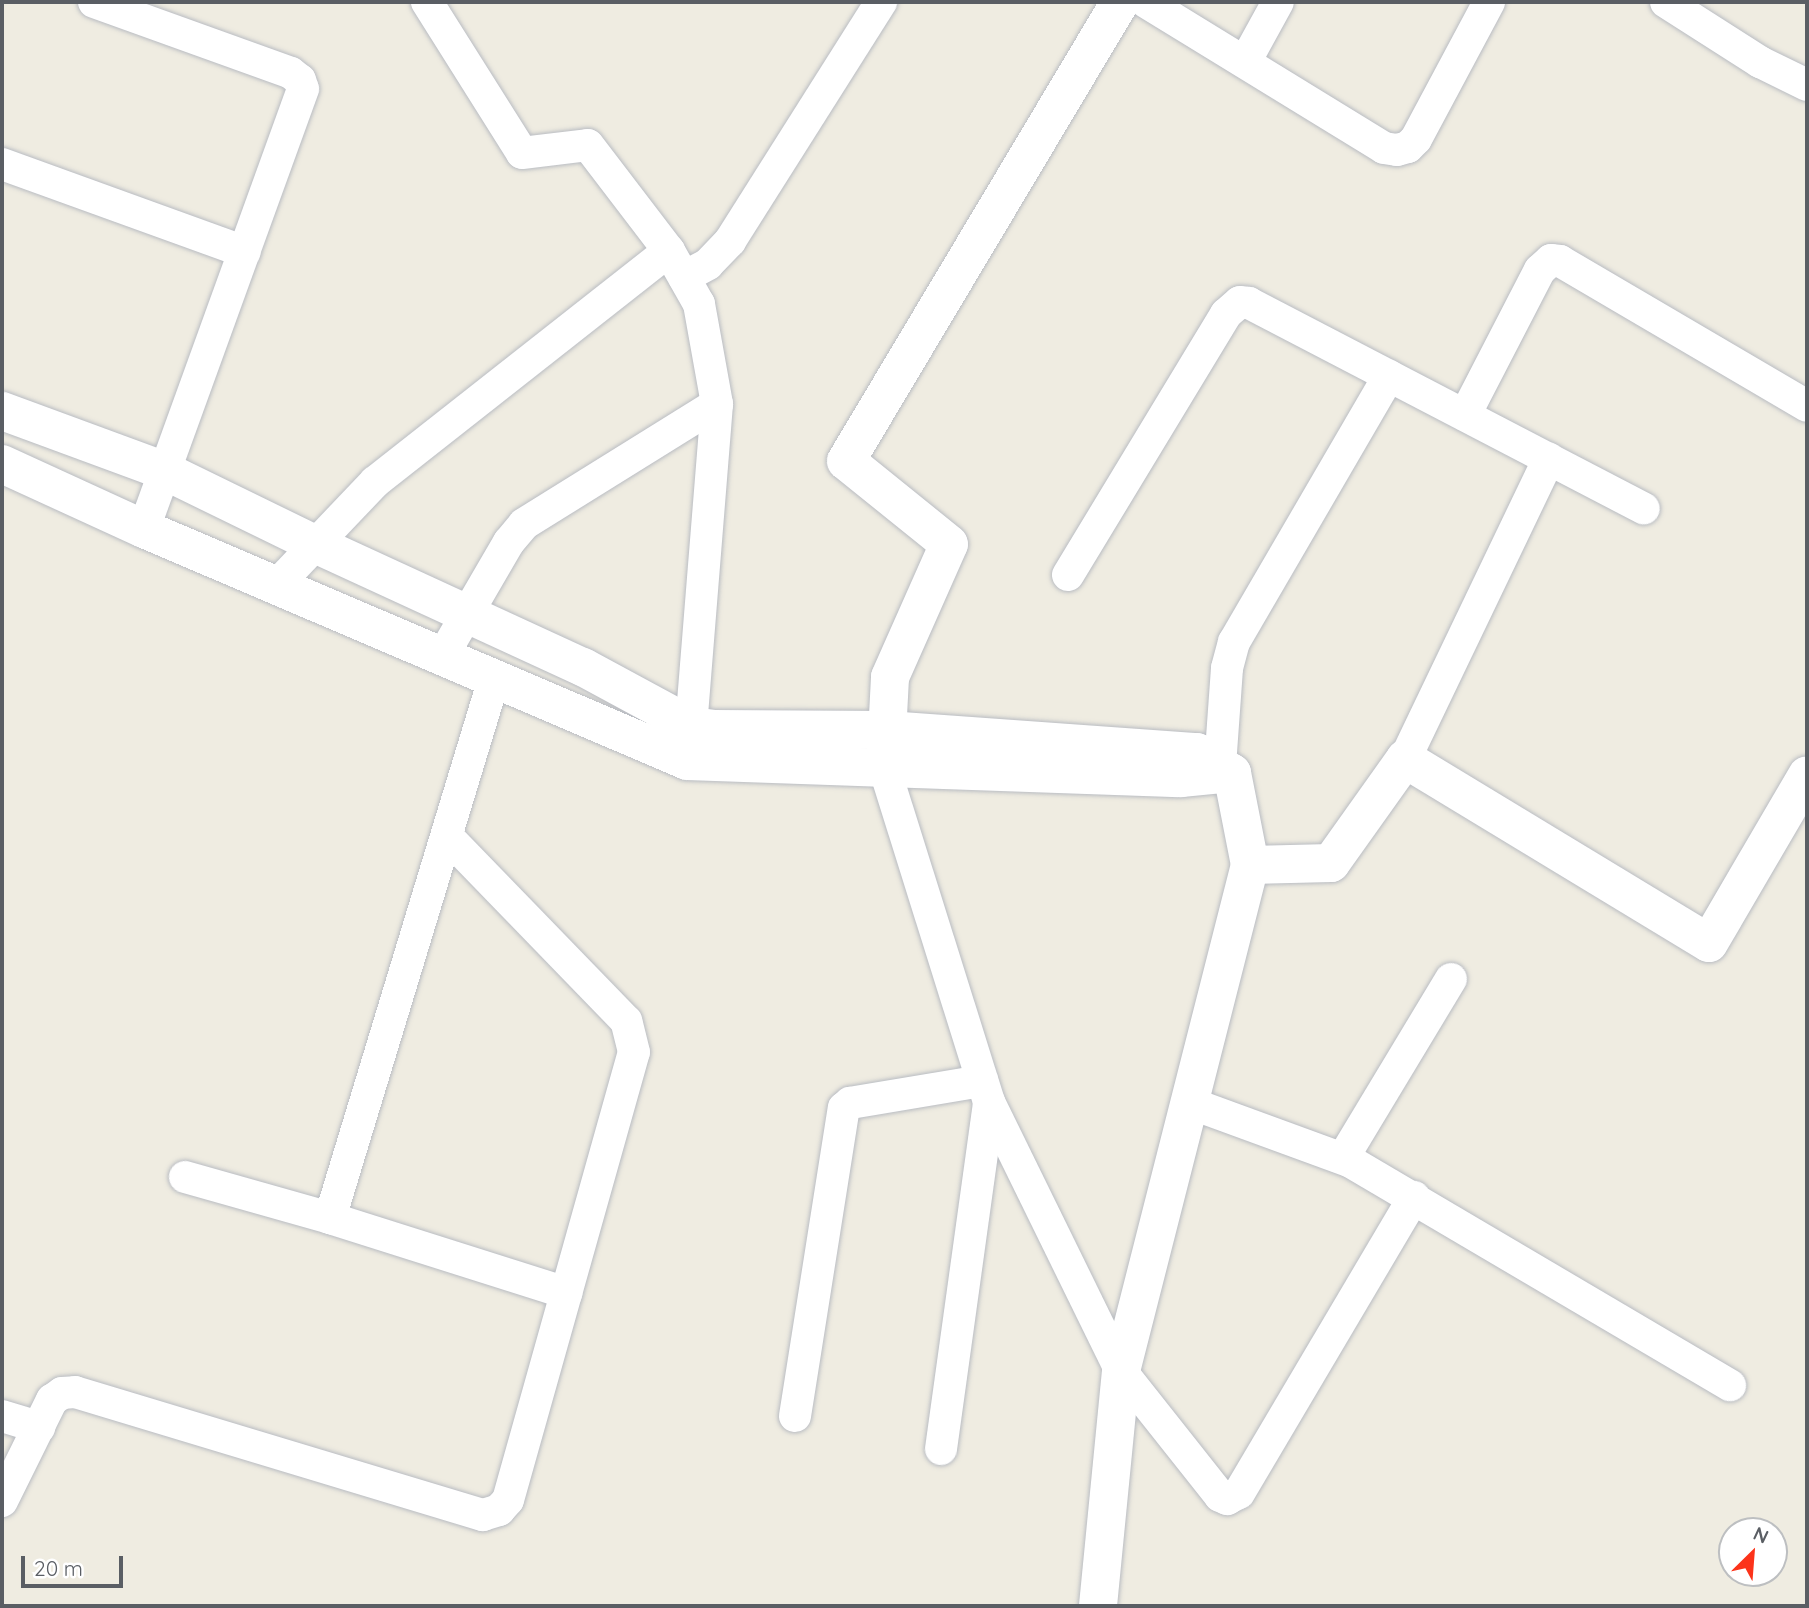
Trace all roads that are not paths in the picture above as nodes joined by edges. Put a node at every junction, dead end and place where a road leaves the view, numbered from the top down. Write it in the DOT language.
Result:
graph roads {
  1 [pos="94,2"];
  2 [pos="428,2"];
  3 [pos="881,2"];
  4 [pos="1120,2"];
  5 [pos="1146,2"];
  6 [pos="1278,2"];
  7 [pos="1489,2"];
  8 [pos="1666,2"];
  9 [pos="1245,62"];
  10 [pos="1807,85"];
  11 [pos="2,164"];
  12 [pos="245,252"];
  13 [pos="696,259"];
  14 [pos="1389,376"];
  15 [pos="717,404"];
  16 [pos="1807,406"];
  17 [pos="2,411"];
  18 [pos="1465,415"];
  19 [pos="1549,459"];
  20 [pos="2,464"];
  21 [pos="165,471"];
  22 [pos="1644,509"];
  23 [pos="144,529"];
  24 [pos="315,544"];
  25 [pos="1068,575"];
  26 [pos="276,586"];
  27 [pos="467,614"];
  28 [pos="442,657"];
  29 [pos="583,667"];
  30 [pos="494,679"];
  31 [pos="563,709"];
  32 [pos="887,730"];
  33 [pos="701,745"];
  34 [pos="762,747"];
  35 [pos="1405,759"];
  36 [pos="885,770"];
  37 [pos="1226,770"];
  38 [pos="1807,775"];
  39 [pos="447,836"];
  40 [pos="1250,866"];
  41 [pos="1451,979"];
  42 [pos="985,1091"];
  43 [pos="1190,1103"];
  44 [pos="1343,1158"];
  45 [pos="185,1177"];
  46 [pos="1414,1197"];
  47 [pos="330,1219"];
  48 [pos="566,1293"];
  49 [pos="1121,1371"];
  50 [pos="1730,1385"];
  51 [pos="2,1416"];
  52 [pos="795,1416"];
  53 [pos="39,1427"];
  54 [pos="941,1449"];
  55 [pos="2,1501"];
  56 [pos="1098,1606"];
  1 -- 12 [label="street"];
  2 -- 13 [label="street"];
  3 -- 13 [label="street"];
  4 -- 32 [label="street"];
  5 -- 9 [label="street"];
  6 -- 9 [label="street"];
  7 -- 9 [label="street"];
  8 -- 10 [label="street"];
  11 -- 12 [label="street"];
  12 -- 21 [label="street"];
  13 -- 15 [label="street"];
  13 -- 24 [label="street"];
  14 -- 18 [label="street"];
  14 -- 25 [label="street"];
  14 -- 37 [label="street"];
  15 -- 27 [label="street"];
  15 -- 33 [label="street"];
  16 -- 18 [label="street"];
  17 -- 21 [label="street"];
  18 -- 19 [label="street"];
  19 -- 22 [label="street"];
  19 -- 35 [label="street"];
  20 -- 23 [label="street"];
  21 -- 23 [label="street"];
  21 -- 24 [label="street"];
  23 -- 26 [label="street"];
  24 -- 26 [label="street"];
  24 -- 27 [label="street"];
  26 -- 28 [label="street"];
  27 -- 28 [label="street"];
  27 -- 29 [label="street"];
  28 -- 30 [label="street"];
  29 -- 31 [label="street"];
  29 -- 33 [label="street"];
  30 -- 31 [label="street"];
  30 -- 39 [label="street"];
  31 -- 33 [label="street"];
  32 -- 34 [label="street"];
  32 -- 36 [label="street"];
  32 -- 37 [label="street"];
  33 -- 34 [label="street"];
  34 -- 36 [label="street"];
  35 -- 38 [label="street"];
  35 -- 40 [label="street"];
  36 -- 37 [label="street"];
  36 -- 42 [label="street"];
  37 -- 40 [label="street"];
  39 -- 47 [label="street"];
  39 -- 48 [label="street"];
  40 -- 43 [label="street"];
  41 -- 44 [label="street"];
  42 -- 49 [label="street"];
  42 -- 52 [label="street"];
  42 -- 54 [label="street"];
  43 -- 44 [label="street"];
  43 -- 49 [label="street"];
  44 -- 46 [label="street"];
  45 -- 47 [label="street"];
  46 -- 49 [label="street"];
  46 -- 50 [label="street"];
  47 -- 48 [label="street"];
  48 -- 53 [label="street"];
  49 -- 56 [label="street"];
  51 -- 53 [label="street"];
  53 -- 55 [label="street"];
}
